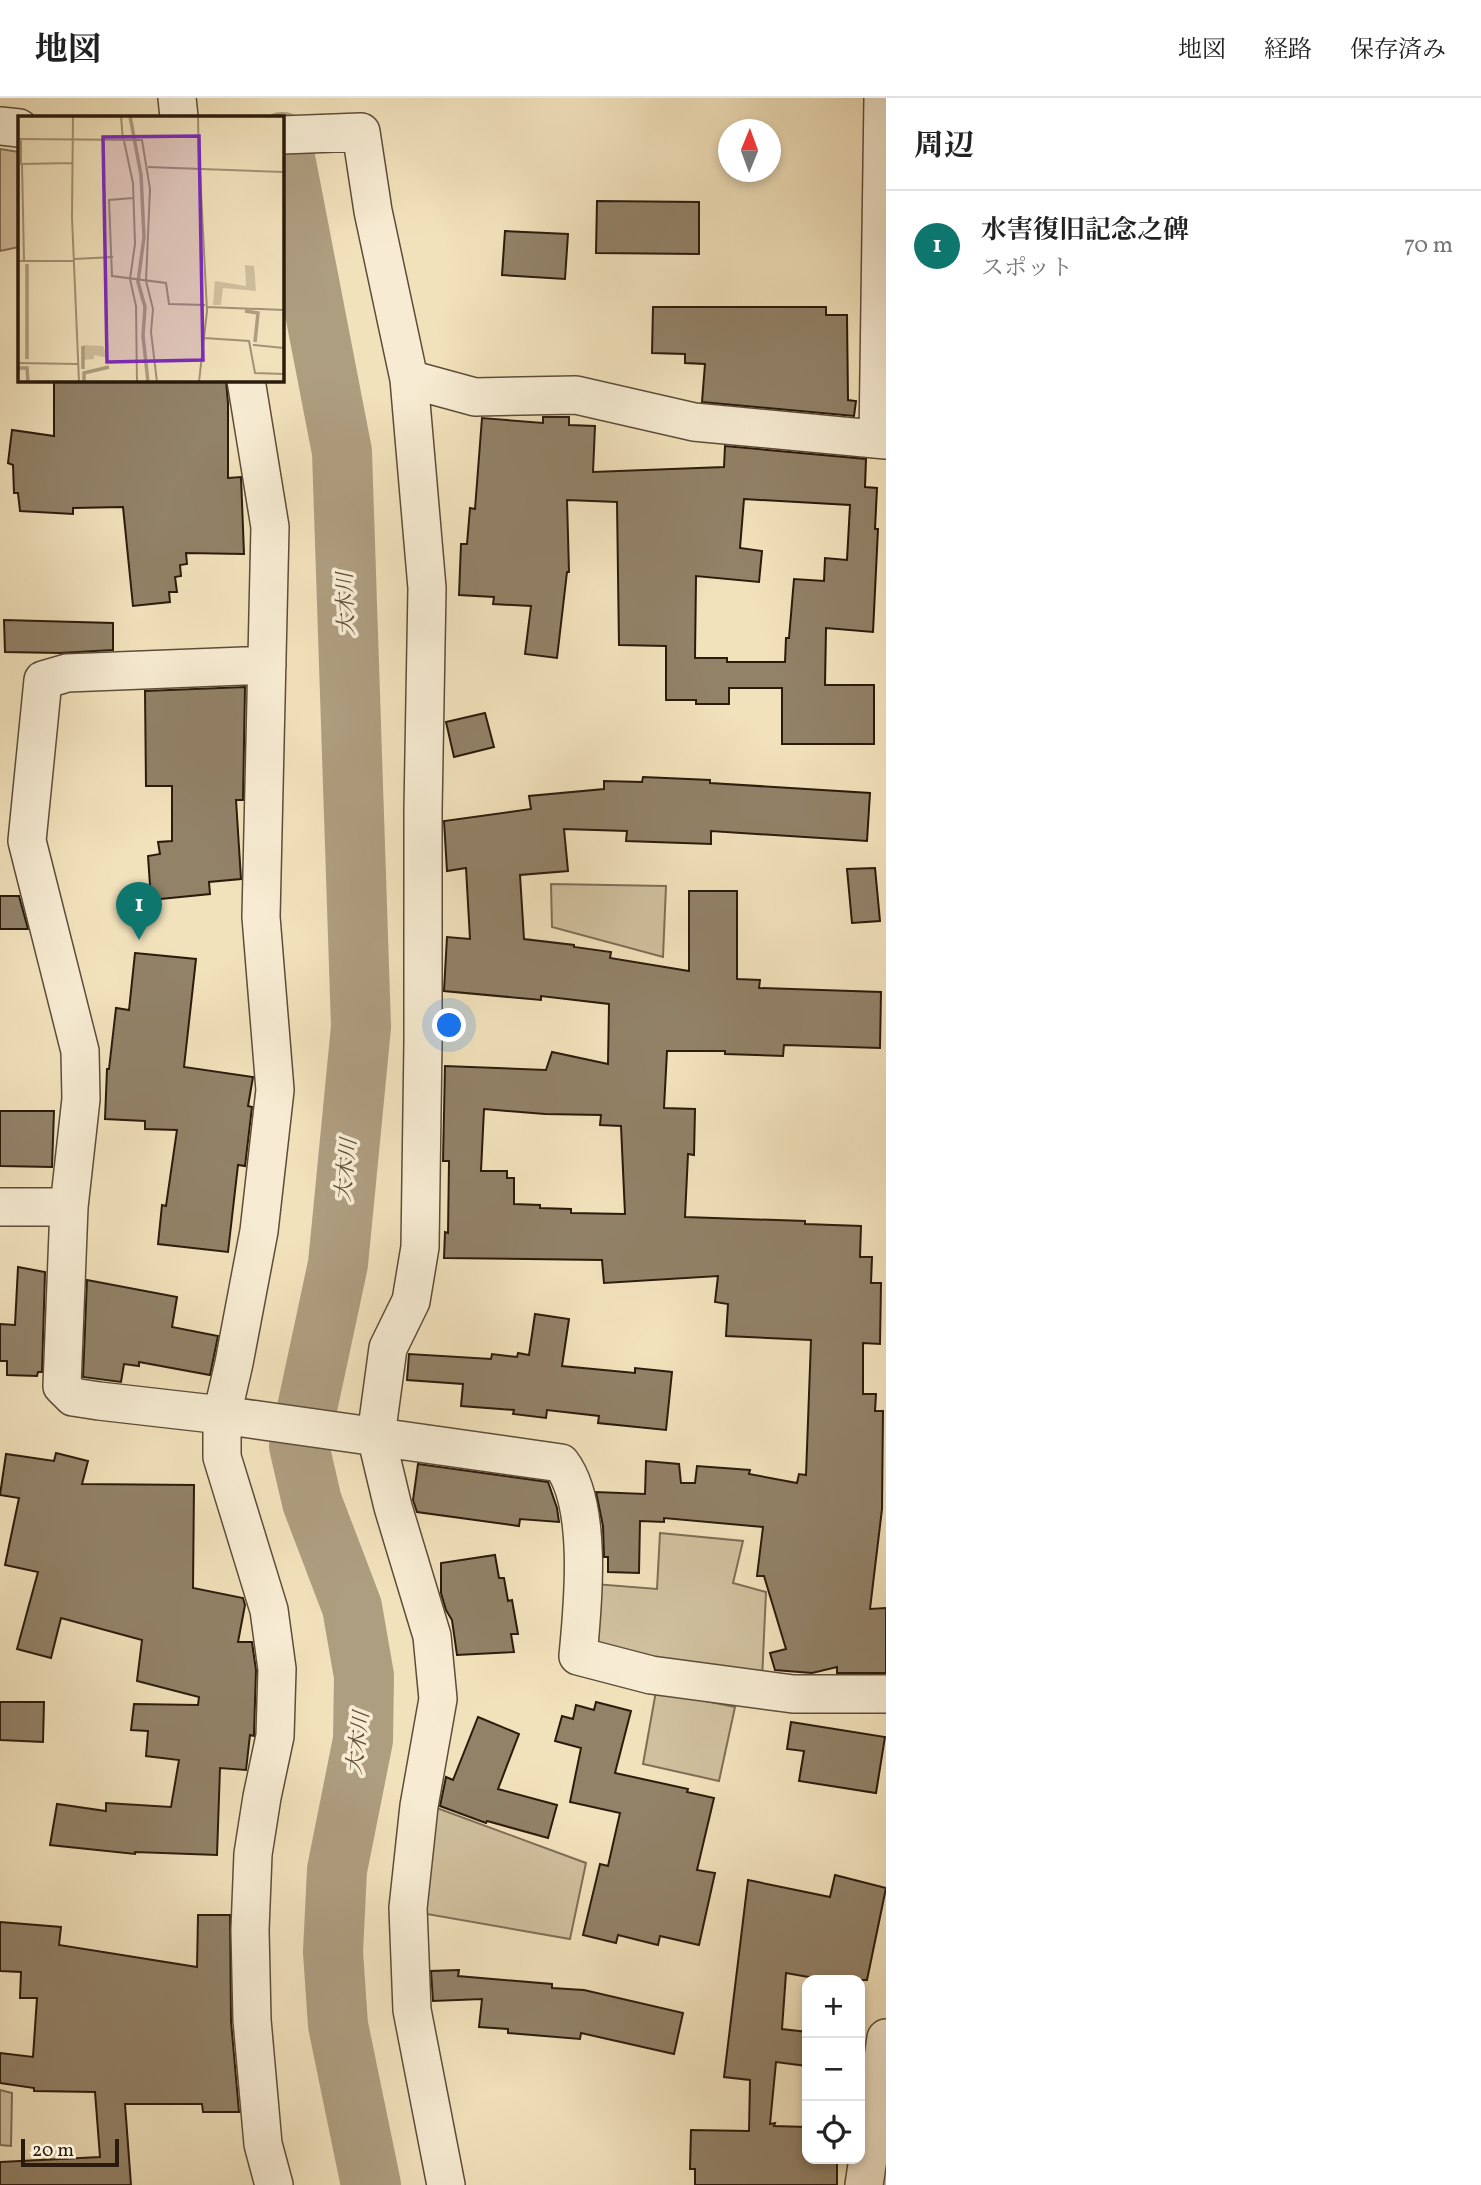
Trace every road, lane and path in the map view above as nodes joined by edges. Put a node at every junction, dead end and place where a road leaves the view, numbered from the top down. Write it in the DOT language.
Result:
graph roads {
  1 [pos="177,98"];
  2 [pos="883,98"];
  3 [pos="179,116"];
  4 [pos="0,127"];
  5 [pos="18,128"];
  6 [pos="284,135"];
  7 [pos="410,379"];
  8 [pos="246,382"];
  9 [pos="882,439"];
  10 [pos="267,665"];
  11 [pos="0,1207"];
  12 [pos="69,1207"];
  13 [pos="222,1415"];
  14 [pos="376,1436"];
  15 [pos="886,1694"];
  16 [pos="886,2038"];
  17 [pos="274,2185"];
  18 [pos="446,2185"];
  19 [pos="864,2185"];
  1 -- 3 [label="street"];
  2 -- 9 [label="street"];
  4 -- 5 [label="street"];
  6 -- 7 [label="street"];
  7 -- 9 [label="street"];
  7 -- 14 [label="street"];
  8 -- 10 [label="street"];
  10 -- 12 [label="street"];
  10 -- 13 [label="street"];
  11 -- 12 [label="street"];
  12 -- 13 [label="street"];
  13 -- 14 [label="street"];
  13 -- 17 [label="street"];
  14 -- 15 [label="street"];
  14 -- 18 [label="street"];
  16 -- 19 [label="street"];
}
